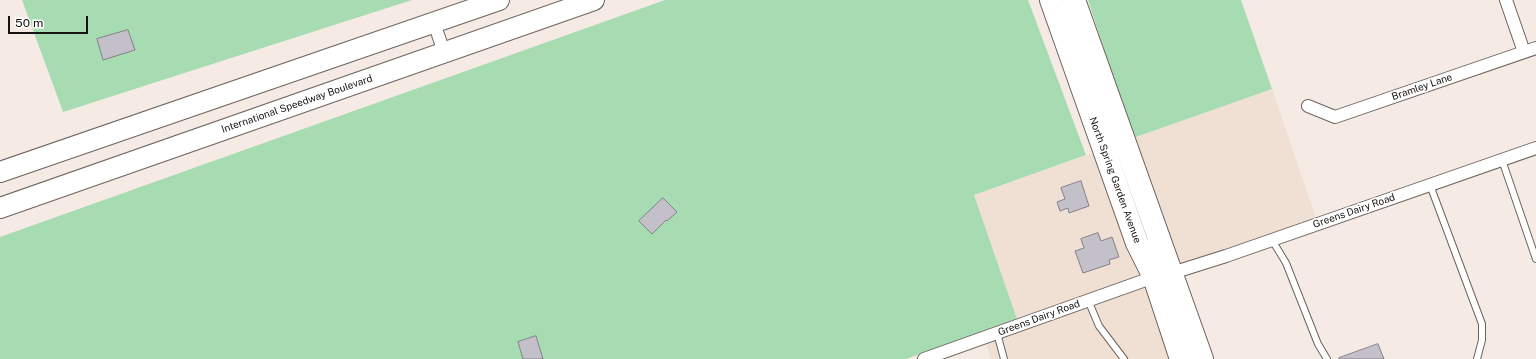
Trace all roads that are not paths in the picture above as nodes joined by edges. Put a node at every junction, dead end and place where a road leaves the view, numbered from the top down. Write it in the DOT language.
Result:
graph roads {
  1 [pos="500,0"];
  2 [pos="594,0"];
  3 [pos="1051,0"];
  4 [pos="1074,0"];
  5 [pos="1506,0"];
  6 [pos="434,23"];
  7 [pos="1536,48"];
  8 [pos="444,52"];
  9 [pos="1524,52"];
  10 [pos="1308,106"];
  11 [pos="1536,148"];
  12 [pos="1502,160"];
  13 [pos="0,172"];
  14 [pos="1430,185"];
  15 [pos="0,208"];
  16 [pos="1272,240"];
  17 [pos="1536,259"];
  18 [pos="1163,275"];
  19 [pos="1088,300"];
  20 [pos="997,333"];
  21 [pos="924,359"];
  22 [pos="1004,359"];
  23 [pos="1124,359"];
  24 [pos="1181,359"];
  25 [pos="1202,359"];
  26 [pos="1327,359"];
  27 [pos="1477,359"];
  1 -- 6 [label="main road"];
  2 -- 8 [label="main road, International Speedway Boulevard"];
  3 -- 18 [label="highway, North Spring Garden Avenue"];
  4 -- 18 [label="highway"];
  5 -- 9 [label="street"];
  6 -- 8 [label="street"];
  6 -- 13 [label="main road"];
  7 -- 9 [label="street, Bramley Lane"];
  8 -- 15 [label="main road, International Speedway Boulevard"];
  9 -- 10 [label="street, Bramley Lane"];
  11 -- 12 [label="street, Greens Dairy Road"];
  12 -- 14 [label="street, Greens Dairy Road"];
  12 -- 17 [label="lane"];
  14 -- 16 [label="street, Greens Dairy Road"];
  14 -- 27 [label="lane"];
  16 -- 18 [label="street, Greens Dairy Road"];
  16 -- 26 [label="lane"];
  18 -- 19 [label="street, Greens Dairy Road"];
  18 -- 24 [label="highway"];
  18 -- 25 [label="highway"];
  19 -- 20 [label="street, Greens Dairy Road"];
  19 -- 23 [label="lane"];
  20 -- 21 [label="street, Greens Dairy Road"];
  20 -- 22 [label="lane"];
}
